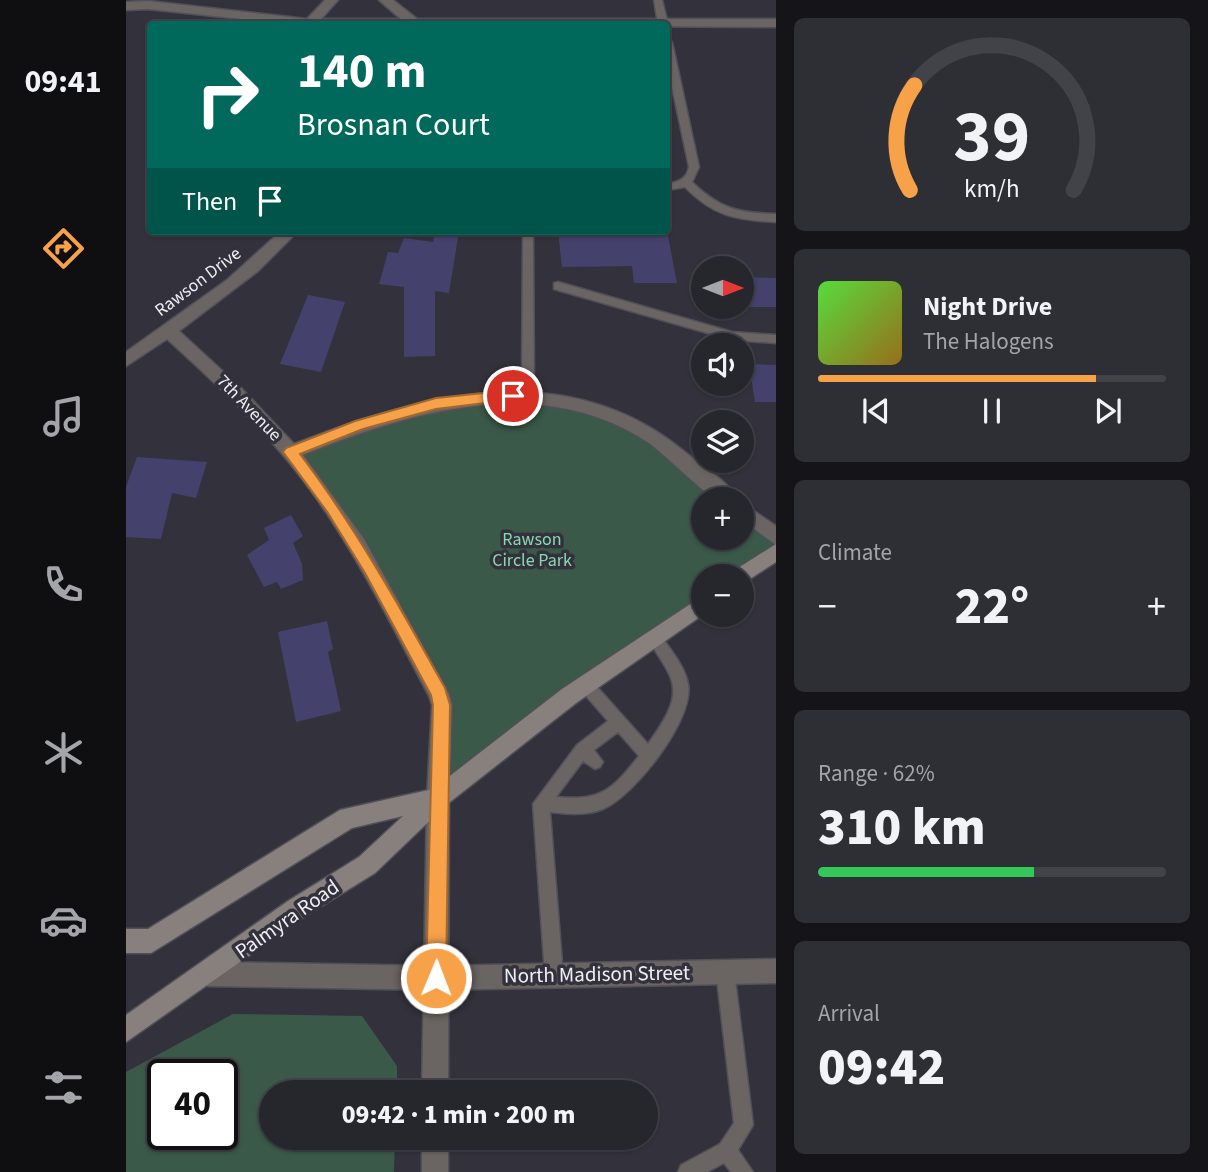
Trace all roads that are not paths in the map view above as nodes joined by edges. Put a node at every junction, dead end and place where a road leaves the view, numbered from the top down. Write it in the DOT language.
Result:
graph roads {
  1 [pos="332,0"];
  2 [pos="384,0"];
  3 [pos="658,0"];
  4 [pos="126,6"];
  5 [pos="164,7"];
  6 [pos="211,21"];
  7 [pos="284,21"];
  8 [pos="313,21"];
  9 [pos="411,21"];
  10 [pos="662,21"];
  11 [pos="776,23"];
  12 [pos="670,24"];
  13 [pos="670,56"];
  14 [pos="687,183"];
  15 [pos="670,186"];
  16 [pos="776,218"];
  17 [pos="286,235"];
  18 [pos="528,235"];
  19 [pos="558,286"];
  20 [pos="168,330"];
  21 [pos="776,339"];
  22 [pos="126,360"];
  23 [pos="528,395"];
  24 [pos="291,452"];
  25 [pos="713,487"];
  26 [pos="754,520"];
  27 [pos="776,537"];
  28 [pos="776,552"];
  29 [pos="754,568"];
  30 [pos="691,612"];
  31 [pos="654,637"];
  32 [pos="585,684"];
  33 [pos="618,723"];
  34 [pos="582,750"];
  35 [pos="650,757"];
  36 [pos="595,762"];
  37 [pos="439,798"];
  38 [pos="541,804"];
  39 [pos="126,941"];
  40 [pos="724,971"];
  41 [pos="776,971"];
  42 [pos="208,974"];
  43 [pos="554,975"];
  44 [pos="436,978"];
  45 [pos="126,1030"];
  46 [pos="435,1080"];
  47 [pos="435,1150"];
  48 [pos="727,1151"];
  49 [pos="435,1172"];
  50 [pos="688,1172"];
  51 [pos="743,1172"];
  1 -- 8 [label="street"];
  2 -- 9 [label="street"];
  3 -- 10 [label="lane"];
  4 -- 5 [label="street"];
  5 -- 6 [label="street"];
  5 -- 7 [label="street"];
  11 -- 12 [label="street"];
  13 -- 14 [label="lane"];
  14 -- 15 [label="lane"];
  14 -- 16 [label="lane"];
  17 -- 20 [label="street, Rawson Drive"];
  18 -- 23 [label="lane"];
  19 -- 21 [label="lane"];
  20 -- 22 [label="street, Rawson Drive"];
  20 -- 24 [label="street, 7th Avenue"];
  23 -- 24 [label="street"];
  23 -- 25 [label="street"];
  24 -- 37 [label="street, 7th Avenue"];
  26 -- 27 [label="street"];
  28 -- 29 [label="main road"];
  30 -- 31 [label="main road, Palmyra Road"];
  31 -- 32 [label="main road, Palmyra Road"];
  31 -- 35 [label="lane"];
  32 -- 33 [label="lane"];
  32 -- 37 [label="main road, Palmyra Road"];
  33 -- 34 [label="lane"];
  33 -- 35 [label="lane"];
  34 -- 36 [label="lane"];
  34 -- 38 [label="lane"];
  35 -- 38 [label="lane"];
  37 -- 39 [label="main road, Palmyra Road"];
  37 -- 42 [label="main road, Palmyra Road"];
  37 -- 44 [label="street, 7th Avenue"];
  38 -- 43 [label="lane"];
  40 -- 41 [label="street, North Madison Street"];
  40 -- 43 [label="street, North Madison Street"];
  40 -- 48 [label="lane"];
  42 -- 44 [label="street, North Madison Street"];
  42 -- 45 [label="main road, Palmyra Road"];
  43 -- 44 [label="street, North Madison Street"];
  44 -- 46 [label="street, 7th Avenue"];
  47 -- 49 [label="street"];
  48 -- 50 [label="lane"];
  48 -- 51 [label="lane"];
}
